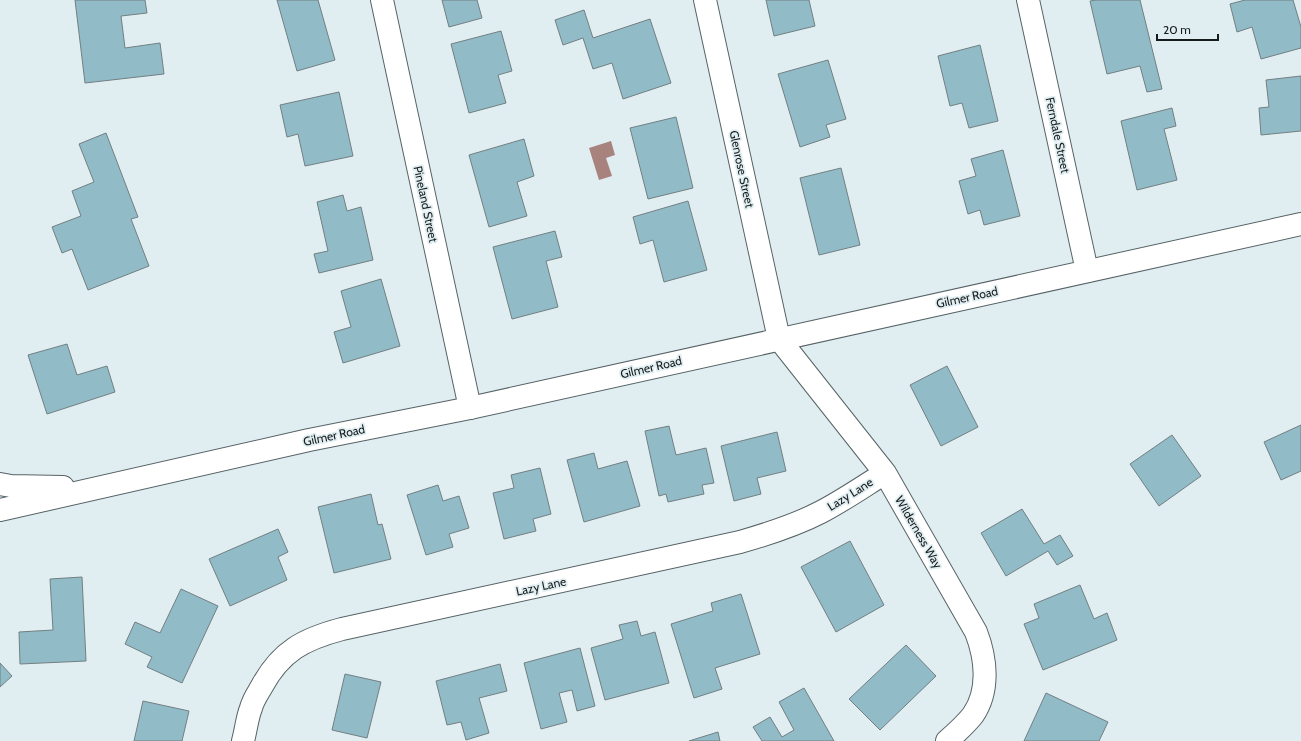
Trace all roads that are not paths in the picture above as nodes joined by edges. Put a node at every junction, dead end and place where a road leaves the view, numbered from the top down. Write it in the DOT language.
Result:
graph roads {
  1 [pos="382,0"];
  2 [pos="705,0"];
  3 [pos="1028,0"];
  4 [pos="1301,224"];
  5 [pos="1087,271"];
  6 [pos="779,339"];
  7 [pos="470,408"];
  8 [pos="885,473"];
  9 [pos="0,484"];
  10 [pos="96,488"];
  11 [pos="0,510"];
  12 [pos="243,741"];
  13 [pos="947,741"];
  1 -- 7 [label="street, Pineland Street"];
  2 -- 6 [label="street, Glenrose Street"];
  3 -- 5 [label="street, Ferndale Street"];
  4 -- 5 [label="street, Gilmer Road"];
  5 -- 6 [label="street, Gilmer Road"];
  6 -- 7 [label="street, Gilmer Road"];
  6 -- 8 [label="street, Wilderness Way"];
  7 -- 10 [label="street, Gilmer Road"];
  8 -- 12 [label="street, Lazy Lane"];
  8 -- 13 [label="street, Wilderness Way"];
  9 -- 10 [label="street"];
  10 -- 11 [label="street, Gilmer Road"];
}
